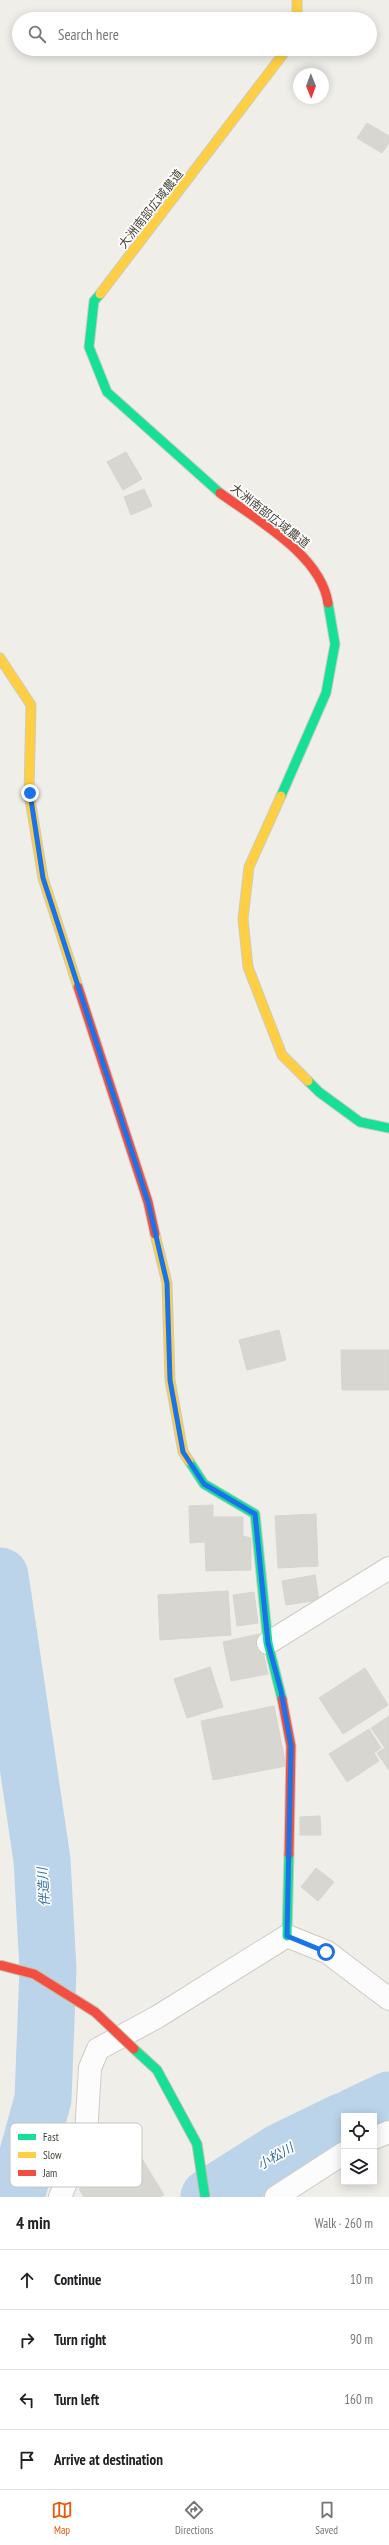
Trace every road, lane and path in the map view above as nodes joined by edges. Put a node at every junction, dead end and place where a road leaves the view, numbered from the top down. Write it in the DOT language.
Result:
graph roads {
  1 [pos="297,0"];
  2 [pos="296,12"];
  3 [pos="282,56"];
  4 [pos="0,658"];
  5 [pos="389,1128"];
  6 [pos="389,1568"];
  7 [pos="268,1643"];
  8 [pos="287,1936"];
  9 [pos="0,1965"];
  10 [pos="389,1999"];
  11 [pos="87,2123"];
  12 [pos="389,2132"];
  13 [pos="377,2137"];
  14 [pos="341,2154"];
  15 [pos="64,2187"];
  16 [pos="60,2197"];
  17 [pos="205,2197"];
  18 [pos="276,2197"];
  1 -- 2 [label="main road"];
  3 -- 5 [label="main road, 大洲南部広域農道"];
  4 -- 7 [label="main road"];
  6 -- 7 [label="street"];
  7 -- 8 [label="main road"];
  8 -- 10 [label="street"];
  8 -- 11 [label="street"];
  9 -- 17 [label="main road, bridge"];
  12 -- 13 [label="street"];
  14 -- 18 [label="street"];
  15 -- 16 [label="street"];
}
